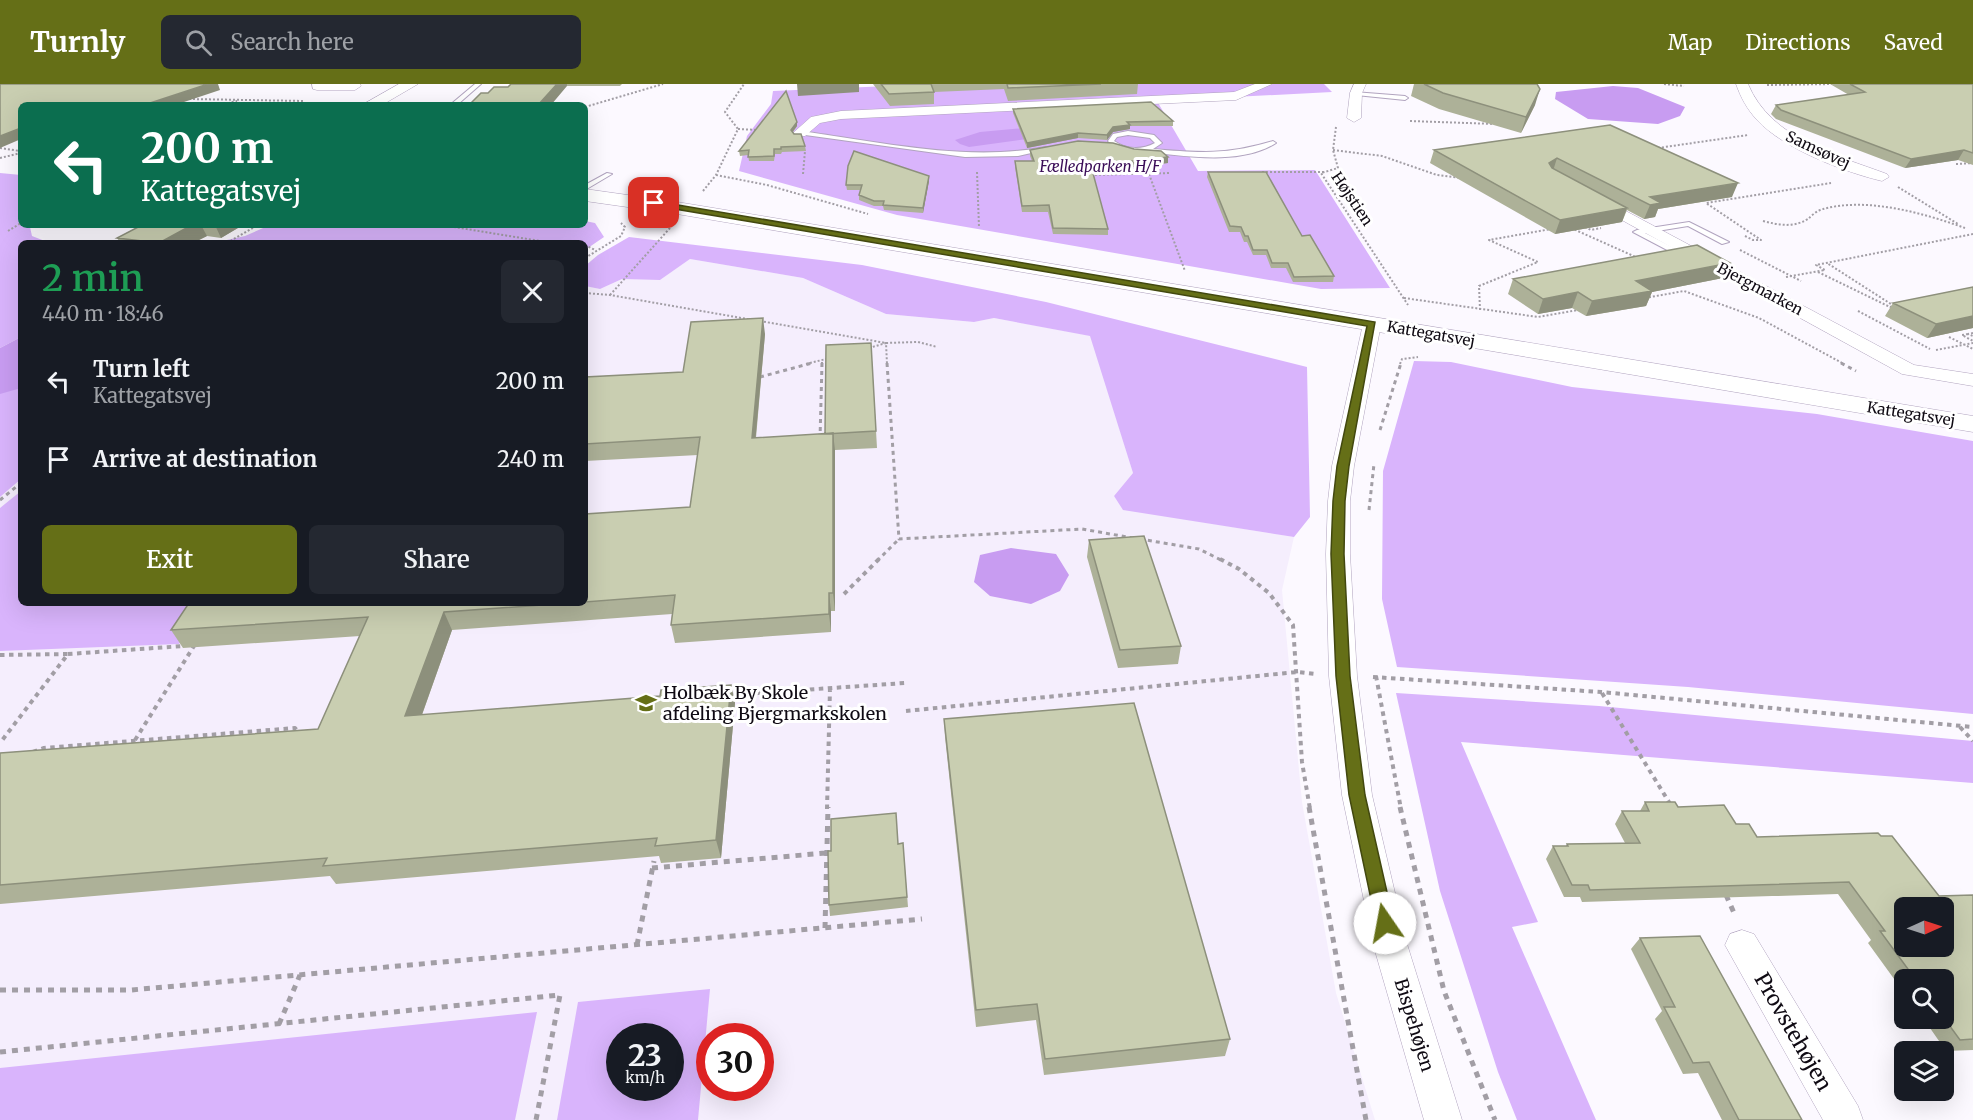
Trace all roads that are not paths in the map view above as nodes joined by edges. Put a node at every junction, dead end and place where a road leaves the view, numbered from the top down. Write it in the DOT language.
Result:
graph roads {
  1 [pos="410,84"];
  2 [pos="478,84"];
  3 [pos="1266,84"];
  4 [pos="1742,84"];
  5 [pos="357,85"];
  6 [pos="317,86"];
  7 [pos="1358,88"];
  8 [pos="336,94"];
  9 [pos="1405,98"];
  10 [pos="376,102"];
  11 [pos="457,102"];
  12 [pos="1354,118"];
  13 [pos="800,133"];
  14 [pos="1103,142"];
  15 [pos="1273,143"];
  16 [pos="1113,144"];
  17 [pos="1050,148"];
  18 [pos="1138,150"];
  19 [pos="609,174"];
  20 [pos="1879,176"];
  21 [pos="588,187"];
  22 [pos="1575,188"];
  23 [pos="588,190"];
  24 [pos="1650,230"];
  25 [pos="1725,242"];
  26 [pos="1671,250"];
  27 [pos="1372,324"];
  28 [pos="1973,380"];
  29 [pos="1973,424"];
  30 [pos="1742,945"];
  31 [pos="1443,1120"];
  32 [pos="1844,1120"];
  1 -- 10 [label="street"];
  2 -- 11 [label="lane"];
  3 -- 13 [label="street"];
  4 -- 20 [label="street, Samsøvej"];
  5 -- 6 [label="street"];
  5 -- 8 [label="street"];
  7 -- 9 [label="lane"];
  7 -- 12 [label="street"];
  13 -- 17 [label="lane"];
  14 -- 16 [label="lane"];
  15 -- 18 [label="lane"];
  16 -- 18 [label="lane"];
  16 -- 18 [label="lane"];
  19 -- 21 [label="lane"];
  22 -- 24 [label="street, Bjergmarken"];
  23 -- 27 [label="street, Kattegatsvej"];
  24 -- 25 [label="lane"];
  24 -- 26 [label="lane"];
  24 -- 28 [label="street, Bjergmarken"];
  27 -- 29 [label="street, Kattegatsvej"];
  27 -- 31 [label="street, Bispehøjen"];
  30 -- 32 [label="street, Provstehøjen"];
}
